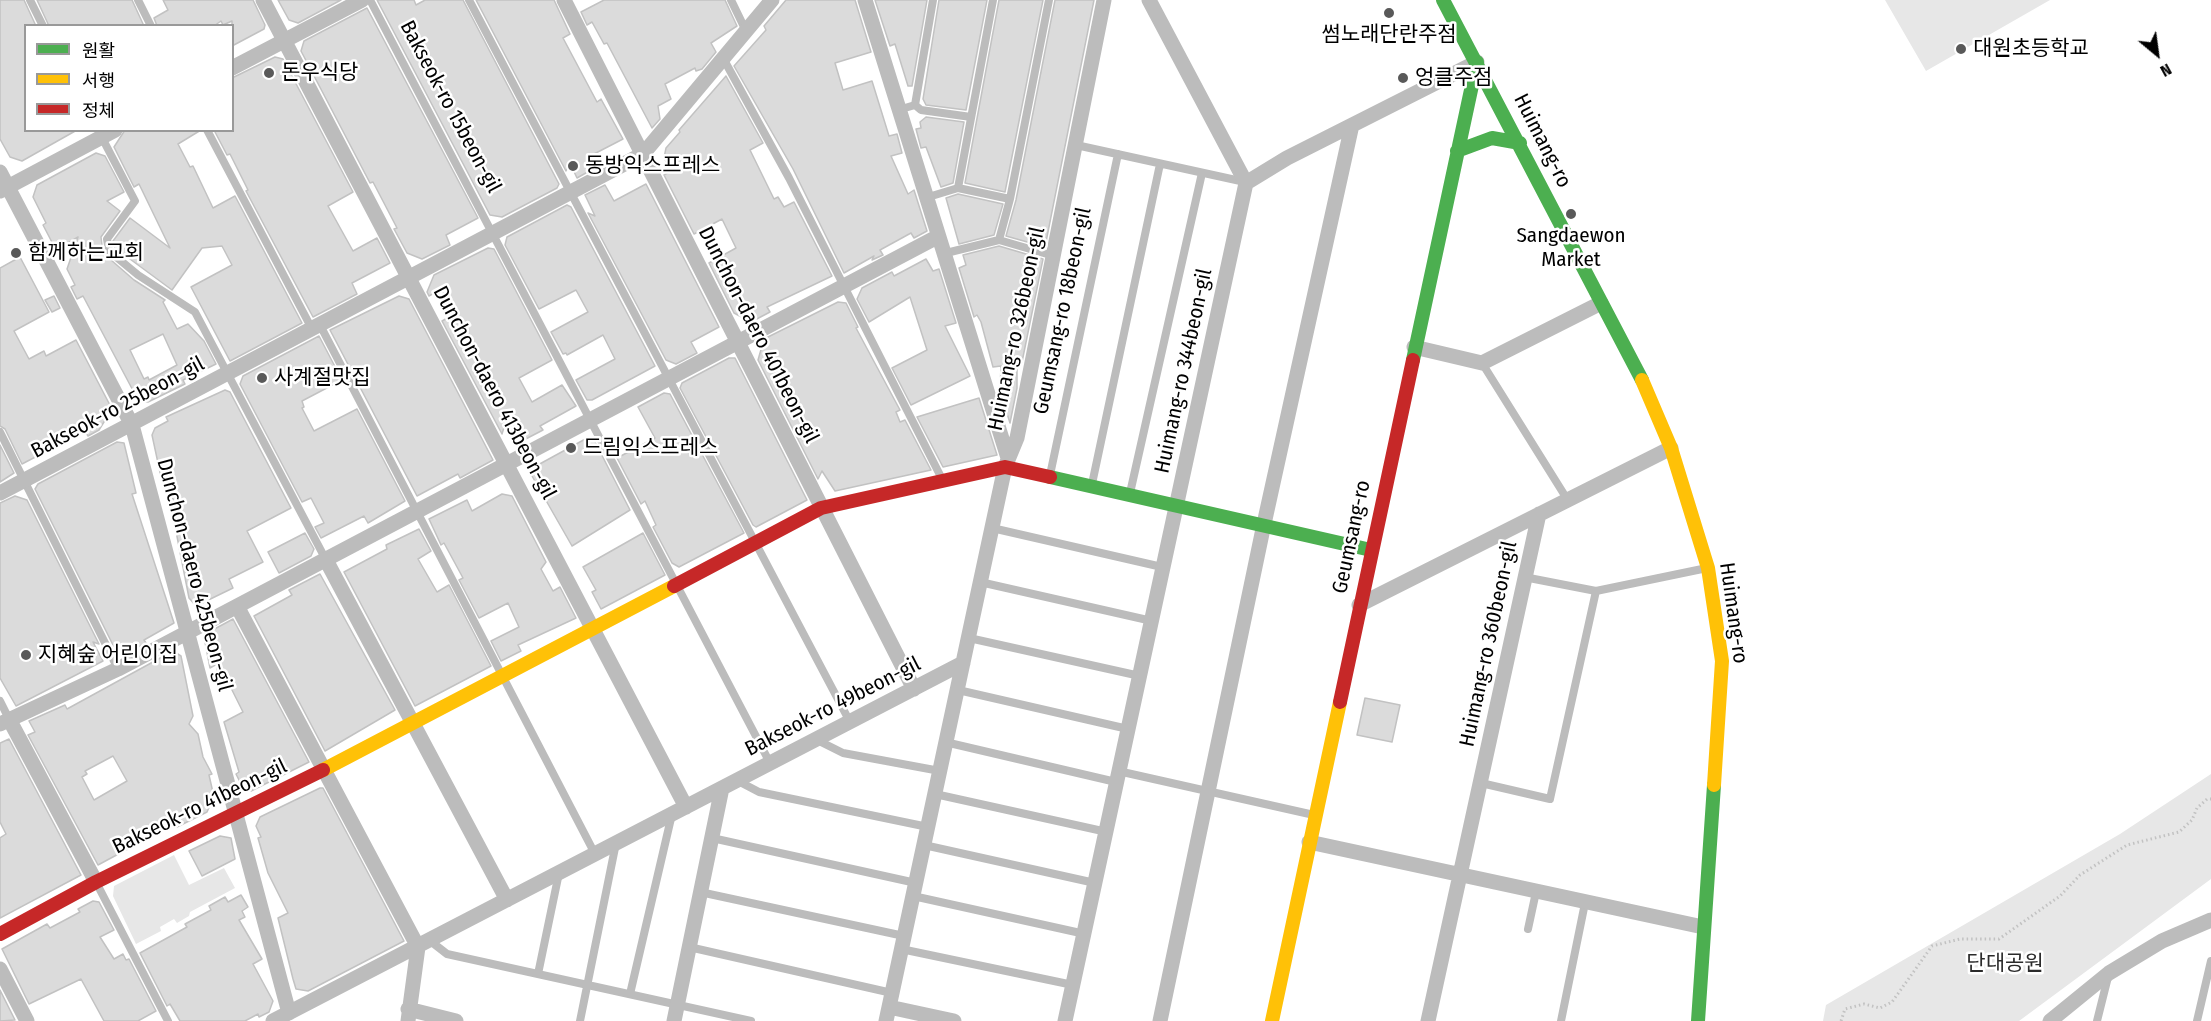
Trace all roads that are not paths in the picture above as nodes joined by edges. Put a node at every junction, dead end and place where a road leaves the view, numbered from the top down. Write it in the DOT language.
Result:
graph roads {
  1 [pos="30,0"];
  2 [pos="138,0"];
  3 [pos="263,0"];
  4 [pos="362,0"];
  5 [pos="370,0"];
  6 [pos="469,0"];
  7 [pos="564,0"];
  8 [pos="731,0"];
  9 [pos="772,0"];
  10 [pos="865,0"];
  11 [pos="933,0"];
  12 [pos="993,0"];
  13 [pos="1049,0"];
  14 [pos="1104,0"];
  15 [pos="1149,0"];
  16 [pos="1443,0"];
  17 [pos="42,24"];
  18 [pos="150,24"];
  19 [pos="746,31"];
  20 [pos="285,40"];
  21 [pos="723,58"];
  22 [pos="1477,63"];
  23 [pos="234,67"];
  24 [pos="915,105"];
  25 [pos="898,110"];
  26 [pos="971,117"];
  27 [pos="1352,125"];
  28 [pos="208,132"];
  29 [pos="105,133"];
  30 [pos="1520,143"];
  31 [pos="1076,145"];
  32 [pos="1457,151"];
  33 [pos="643,154"];
  34 [pos="1118,154"];
  35 [pos="1160,164"];
  36 [pos="0,171"];
  37 [pos="1202,173"];
  38 [pos="1246,183"];
  39 [pos="958,188"];
  40 [pos="4,189"];
  41 [pos="570,192"];
  42 [pos="925,198"];
  43 [pos="1010,199"];
  44 [pos="493,233"];
  45 [pos="937,237"];
  46 [pos="999,240"];
  47 [pos="946,253"];
  48 [pos="1054,256"];
  49 [pos="410,278"];
  50 [pos="843,287"];
  51 [pos="1601,303"];
  52 [pos="316,327"];
  53 [pos="739,342"];
  54 [pos="1414,347"];
  55 [pos="1482,363"];
  56 [pos="229,374"];
  57 [pos="668,379"];
  58 [pos="589,421"];
  59 [pos="132,425"];
  60 [pos="0,432"];
  61 [pos="1671,448"];
  62 [pos="1006,462"];
  63 [pos="507,464"];
  64 [pos="1050,477"];
  65 [pos="26,480"];
  66 [pos="942,481"];
  67 [pos="1091,486"];
  68 [pos="0,493"];
  69 [pos="1130,494"];
  70 [pos="1567,499"];
  71 [pos="1177,505"];
  72 [pos="821,508"];
  73 [pos="416,512"];
  74 [pos="1539,514"];
  75 [pos="1264,524"];
  76 [pos="992,528"];
  77 [pos="755,543"];
  78 [pos="1371,550"];
  79 [pos="326,560"];
  80 [pos="1162,567"];
  81 [pos="1708,568"];
  82 [pos="1524,577"];
  83 [pos="980,582"];
  84 [pos="676,585"];
  85 [pos="1596,591"];
  86 [pos="1359,605"];
  87 [pos="237,606"];
  88 [pos="1152,621"];
  89 [pos="594,629"];
  90 [pos="188,633"];
  91 [pos="969,638"];
  92 [pos="963,663"];
  93 [pos="118,669"];
  94 [pos="502,676"];
  95 [pos="1140,676"];
  96 [pos="914,689"];
  97 [pos="958,690"];
  98 [pos="0,701"];
  99 [pos="5,722"];
  100 [pos="850,722"];
  101 [pos="413,723"];
  102 [pos="1128,729"];
  103 [pos="816,740"];
  104 [pos="945,742"];
  105 [pos="770,763"];
  106 [pos="323,770"];
  107 [pos="940,771"];
  108 [pos="1117,777"];
  109 [pos="737,780"];
  110 [pos="1481,783"];
  111 [pos="722,788"];
  112 [pos="1209,792"];
  113 [pos="935,794"];
  114 [pos="679,811"];
  115 [pos="235,812"];
  116 [pos="1315,815"];
  117 [pos="928,827"];
  118 [pos="1107,832"];
  119 [pos="711,838"];
  120 [pos="1309,842"];
  121 [pos="616,843"];
  122 [pos="924,845"];
  123 [pos="595,854"];
  124 [pos="559,873"];
  125 [pos="1461,875"];
  126 [pos="96,882"];
  127 [pos="1095,883"];
  128 [pos="915,890"];
  129 [pos="700,892"];
  130 [pos="1536,892"];
  131 [pos="507,900"];
  132 [pos="1585,903"];
  133 [pos="2211,920"];
  134 [pos="1703,927"];
  135 [pos="1528,929"];
  136 [pos="0,934"];
  137 [pos="1085,934"];
  138 [pos="903,942"];
  139 [pos="424,943"];
  140 [pos="689,947"];
  141 [pos="2211,961"];
  142 [pos="0,969"];
  143 [pos="2109,973"];
  144 [pos="538,974"];
  145 [pos="587,985"];
  146 [pos="1073,985"];
  147 [pos="630,994"];
  148 [pos="677,1004"];
  149 [pos="889,1007"];
  150 [pos="289,1013"];
  151 [pos="408,1018"];
  152 [pos="2097,1018"];
  153 [pos="27,1021"];
  154 [pos="168,1021"];
  155 [pos="273,1021"];
  156 [pos="456,1021"];
  157 [pos="580,1021"];
  158 [pos="674,1021"];
  159 [pos="751,1021"];
  160 [pos="954,1021"];
  161 [pos="1065,1021"];
  162 [pos="1160,1021"];
  163 [pos="1272,1021"];
  164 [pos="1428,1021"];
  165 [pos="1561,1021"];
  166 [pos="1698,1021"];
  167 [pos="2050,1021"];
  168 [pos="2197,1021"];
  1 -- 17 [label="lane"];
  2 -- 18 [label="lane"];
  3 -- 20 [label="street, Dunchon-daero 413beon-gil"];
  4 -- 20 [label="street"];
  5 -- 44 [label="lane, Bakseok-ro 15beon-gil"];
  6 -- 41 [label="lane"];
  7 -- 33 [label="street, Dunchon-daero 401beon-gil"];
  8 -- 19 [label="lane"];
  9 -- 19 [label="street, Bakseok-ro 25beon-gil"];
  10 -- 25 [label="street"];
  11 -- 24 [label="lane"];
  12 -- 26 [label="lane"];
  13 -- 43 [label="lane"];
  14 -- 31 [label="street, Huimang-ro 326beon-gil"];
  15 -- 38 [label="street"];
  16 -- 22 [label="street, Huimang-ro"];
  19 -- 21 [label="street, Bakseok-ro 25beon-gil"];
  20 -- 23 [label="street"];
  20 -- 49 [label="street, Dunchon-daero 413beon-gil"];
  21 -- 33 [label="street, Bakseok-ro 25beon-gil"];
  21 -- 50 [label="lane"];
  22 -- 27 [label="street"];
  22 -- 30 [label="street, Huimang-ro"];
  22 -- 32 [label="street, Geumsang-ro"];
  24 -- 25 [label="lane"];
  24 -- 26 [label="lane"];
  25 -- 42 [label="street"];
  26 -- 39 [label="lane"];
  27 -- 38 [label="street"];
  27 -- 75 [label="street"];
  28 -- 52 [label="lane"];
  29 -- 40 [label="street"];
  29 -- 56 [label="lane"];
  30 -- 32 [label="street"];
  30 -- 51 [label="street, Huimang-ro"];
  31 -- 34 [label="lane"];
  31 -- 48 [label="street, Huimang-ro 326beon-gil"];
  32 -- 54 [label="street, Geumsang-ro"];
  33 -- 41 [label="street, Bakseok-ro 25beon-gil"];
  33 -- 53 [label="street, Dunchon-daero 401beon-gil"];
  34 -- 35 [label="lane"];
  34 -- 64 [label="lane, Geumsang-ro 18beon-gil"];
  35 -- 37 [label="lane"];
  35 -- 67 [label="lane"];
  36 -- 40 [label="street, Dunchon-daero 425beon-gil"];
  37 -- 38 [label="lane"];
  37 -- 69 [label="lane"];
  38 -- 71 [label="street, Huimang-ro 344beon-gil"];
  39 -- 42 [label="lane"];
  39 -- 43 [label="lane"];
  40 -- 59 [label="street, Dunchon-daero 425beon-gil"];
  41 -- 44 [label="street, Bakseok-ro 25beon-gil"];
  41 -- 57 [label="lane"];
  42 -- 45 [label="street"];
  43 -- 46 [label="lane"];
  44 -- 49 [label="street, Bakseok-ro 25beon-gil"];
  44 -- 58 [label="lane"];
  45 -- 47 [label="street"];
  45 -- 50 [label="street"];
  46 -- 47 [label="lane"];
  46 -- 48 [label="lane"];
  47 -- 62 [label="street"];
  48 -- 62 [label="street, Huimang-ro 326beon-gil"];
  49 -- 52 [label="street, Bakseok-ro 25beon-gil"];
  49 -- 63 [label="street, Dunchon-daero 413beon-gil"];
  50 -- 53 [label="street"];
  50 -- 66 [label="lane"];
  51 -- 55 [label="street"];
  51 -- 61 [label="street, Huimang-ro"];
  52 -- 56 [label="street, Bakseok-ro 25beon-gil"];
  52 -- 73 [label="lane"];
  53 -- 57 [label="street"];
  53 -- 72 [label="street, Dunchon-daero 401beon-gil"];
  54 -- 55 [label="street"];
  54 -- 78 [label="street, Geumsang-ro"];
  55 -- 70 [label="lane"];
  56 -- 59 [label="street, Bakseok-ro 25beon-gil"];
  56 -- 79 [label="lane, Bakseok-ro 25beon-gil"];
  57 -- 58 [label="street"];
  57 -- 77 [label="lane"];
  58 -- 63 [label="street"];
  58 -- 84 [label="lane"];
  59 -- 65 [label="street, Bakseok-ro 25beon-gil"];
  59 -- 90 [label="street, Dunchon-daero 425beon-gil"];
  60 -- 65 [label="lane"];
  61 -- 70 [label="street, Huimang-ro 360beon-gil"];
  61 -- 81 [label="street, Huimang-ro"];
  62 -- 64 [label="street"];
  62 -- 66 [label="street, Bakseok-ro 41beon-gil"];
  62 -- 76 [label="street, Huimang-ro 326beon-gil"];
  63 -- 73 [label="street"];
  63 -- 89 [label="street, Dunchon-daero 413beon-gil"];
  64 -- 67 [label="street"];
  65 -- 68 [label="street, Bakseok-ro 25beon-gil"];
  65 -- 93 [label="lane, Bakseok-ro 25beon-gil"];
  66 -- 72 [label="street, Bakseok-ro 41beon-gil"];
  67 -- 69 [label="street"];
  69 -- 71 [label="street"];
  70 -- 74 [label="street, Huimang-ro 360beon-gil"];
  71 -- 75 [label="street"];
  71 -- 80 [label="street, Huimang-ro 344beon-gil"];
  72 -- 77 [label="street, Bakseok-ro 41beon-gil"];
  72 -- 96 [label="street, Dunchon-daero 401beon-gil"];
  73 -- 79 [label="street"];
  73 -- 94 [label="lane"];
  74 -- 82 [label="street, Huimang-ro 360beon-gil"];
  74 -- 86 [label="street, Huimang-ro 360beon-gil"];
  75 -- 78 [label="street"];
  75 -- 112 [label="street"];
  76 -- 80 [label="lane"];
  76 -- 83 [label="street, Huimang-ro 326beon-gil"];
  77 -- 84 [label="street, Bakseok-ro 41beon-gil"];
  77 -- 100 [label="lane"];
  78 -- 86 [label="street, Geumsang-ro"];
  79 -- 87 [label="street"];
  79 -- 101 [label="street"];
  80 -- 88 [label="street, Huimang-ro 344beon-gil"];
  81 -- 85 [label="lane"];
  81 -- 134 [label="street, Huimang-ro"];
  82 -- 85 [label="lane"];
  82 -- 110 [label="street, Huimang-ro 360beon-gil"];
  83 -- 88 [label="lane"];
  83 -- 91 [label="street, Huimang-ro 326beon-gil"];
  84 -- 89 [label="street, Bakseok-ro 41beon-gil"];
  84 -- 105 [label="lane"];
  85 -- 110 [label="lane"];
  86 -- 116 [label="street, Geumsang-ro"];
  87 -- 90 [label="street"];
  87 -- 106 [label="street"];
  88 -- 95 [label="street, Huimang-ro 344beon-gil"];
  89 -- 94 [label="street, Bakseok-ro 41beon-gil"];
  89 -- 114 [label="street, Dunchon-daero 413beon-gil"];
  90 -- 93 [label="street"];
  90 -- 115 [label="street, Dunchon-daero 425beon-gil"];
  91 -- 92 [label="street, Huimang-ro 326beon-gil"];
  91 -- 95 [label="lane"];
  92 -- 96 [label="street, Bakseok-ro 49beon-gil"];
  92 -- 97 [label="street, Huimang-ro 326beon-gil"];
  93 -- 99 [label="street"];
  94 -- 101 [label="street, Bakseok-ro 41beon-gil"];
  94 -- 123 [label="lane"];
  95 -- 102 [label="street, Huimang-ro 344beon-gil"];
  96 -- 100 [label="street, Bakseok-ro 49beon-gil"];
  97 -- 102 [label="lane"];
  97 -- 104 [label="street, Huimang-ro 326beon-gil"];
  98 -- 99 [label="lane"];
  99 -- 126 [label="street"];
  100 -- 103 [label="street, Bakseok-ro 49beon-gil"];
  101 -- 106 [label="street, Bakseok-ro 41beon-gil"];
  101 -- 131 [label="street"];
  102 -- 108 [label="street, Huimang-ro 344beon-gil"];
  103 -- 105 [label="street, Bakseok-ro 49beon-gil"];
  103 -- 107 [label="lane"];
  104 -- 107 [label="street, Huimang-ro 326beon-gil"];
  104 -- 108 [label="lane"];
  105 -- 109 [label="street, Bakseok-ro 49beon-gil"];
  106 -- 115 [label="street, Bakseok-ro 41beon-gil"];
  106 -- 139 [label="street"];
  107 -- 113 [label="street, Huimang-ro 326beon-gil"];
  108 -- 112 [label="lane"];
  108 -- 118 [label="street, Huimang-ro 344beon-gil"];
  109 -- 111 [label="street, Bakseok-ro 49beon-gil"];
  109 -- 117 [label="lane"];
  110 -- 125 [label="street, Huimang-ro 360beon-gil"];
  111 -- 114 [label="street, Bakseok-ro 49beon-gil"];
  111 -- 119 [label="street"];
  112 -- 116 [label="lane"];
  112 -- 162 [label="street"];
  113 -- 117 [label="street, Huimang-ro 326beon-gil"];
  113 -- 118 [label="lane"];
  114 -- 121 [label="street, Bakseok-ro 49beon-gil"];
  114 -- 147 [label="lane"];
  115 -- 126 [label="street, Bakseok-ro 41beon-gil"];
  115 -- 150 [label="street, Dunchon-daero 425beon-gil"];
  116 -- 120 [label="street, Geumsang-ro"];
  117 -- 122 [label="street, Huimang-ro 326beon-gil"];
  118 -- 127 [label="street, Huimang-ro 344beon-gil"];
  119 -- 128 [label="lane"];
  119 -- 129 [label="street"];
  120 -- 125 [label="street"];
  120 -- 163 [label="street, Geumsang-ro"];
  121 -- 123 [label="street, Bakseok-ro 49beon-gil"];
  121 -- 145 [label="lane"];
  122 -- 127 [label="lane"];
  122 -- 128 [label="street, Huimang-ro 326beon-gil"];
  123 -- 124 [label="street, Bakseok-ro 49beon-gil"];
  124 -- 131 [label="street, Bakseok-ro 49beon-gil"];
  124 -- 144 [label="lane"];
  125 -- 130 [label="street"];
  125 -- 164 [label="street, Huimang-ro 360beon-gil"];
  126 -- 136 [label="street, Bakseok-ro 41beon-gil"];
  126 -- 154 [label="lane"];
  127 -- 137 [label="street, Huimang-ro 344beon-gil"];
  128 -- 137 [label="lane"];
  128 -- 138 [label="street, Huimang-ro 326beon-gil"];
  129 -- 138 [label="lane"];
  129 -- 140 [label="street"];
  130 -- 132 [label="street"];
  130 -- 135 [label="lane"];
  131 -- 139 [label="street, Bakseok-ro 49beon-gil"];
  132 -- 134 [label="street"];
  132 -- 165 [label="lane"];
  133 -- 143 [label="street"];
  134 -- 166 [label="street, Huimang-ro"];
  137 -- 146 [label="street, Huimang-ro 344beon-gil"];
  138 -- 146 [label="lane"];
  138 -- 149 [label="street, Huimang-ro 326beon-gil"];
  139 -- 144 [label="lane"];
  139 -- 150 [label="street, Bakseok-ro 49beon-gil"];
  139 -- 151 [label="street"];
  140 -- 148 [label="street"];
  140 -- 149 [label="lane"];
  141 -- 168 [label="lane"];
  142 -- 153 [label="street"];
  143 -- 152 [label="lane"];
  143 -- 167 [label="street"];
  144 -- 145 [label="lane"];
  145 -- 147 [label="lane"];
  145 -- 157 [label="lane"];
  146 -- 161 [label="street, Huimang-ro 344beon-gil"];
  147 -- 148 [label="lane"];
  148 -- 158 [label="street"];
  148 -- 159 [label="lane"];
  149 -- 160 [label="street"];
  150 -- 155 [label="street, Bakseok-ro 49beon-gil"];
  151 -- 156 [label="street"];
}
